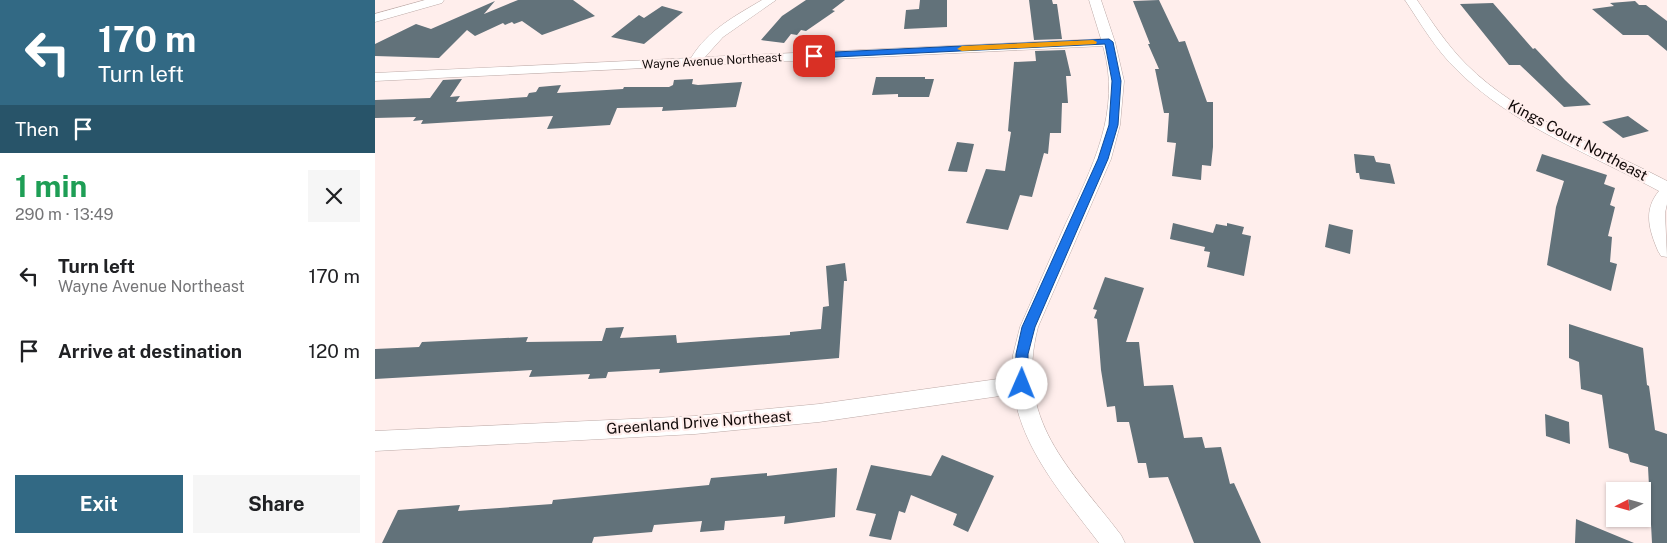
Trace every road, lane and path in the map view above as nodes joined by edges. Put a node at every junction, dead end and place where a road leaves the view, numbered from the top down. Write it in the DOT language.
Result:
graph roads {
  1 [pos="438,0"];
  2 [pos="770,0"];
  3 [pos="1095,0"];
  4 [pos="1411,0"];
  5 [pos="375,18"];
  6 [pos="1109,42"];
  7 [pos="696,61"];
  8 [pos="375,76"];
  9 [pos="1667,188"];
  10 [pos="1667,192"];
  11 [pos="1667,252"];
  12 [pos="1022,384"];
  13 [pos="375,441"];
  14 [pos="1113,543"];
  1 -- 5 [label="street"];
  2 -- 7 [label="street"];
  3 -- 6 [label="street"];
  4 -- 9 [label="street, Kings Court Northeast"];
  6 -- 7 [label="street, Wayne Avenue Northeast"];
  6 -- 12 [label="street"];
  7 -- 8 [label="street, Wayne Avenue Northeast"];
  10 -- 11 [label="street"];
  12 -- 13 [label="street, Greenland Drive Northeast"];
  12 -- 14 [label="street"];
}
